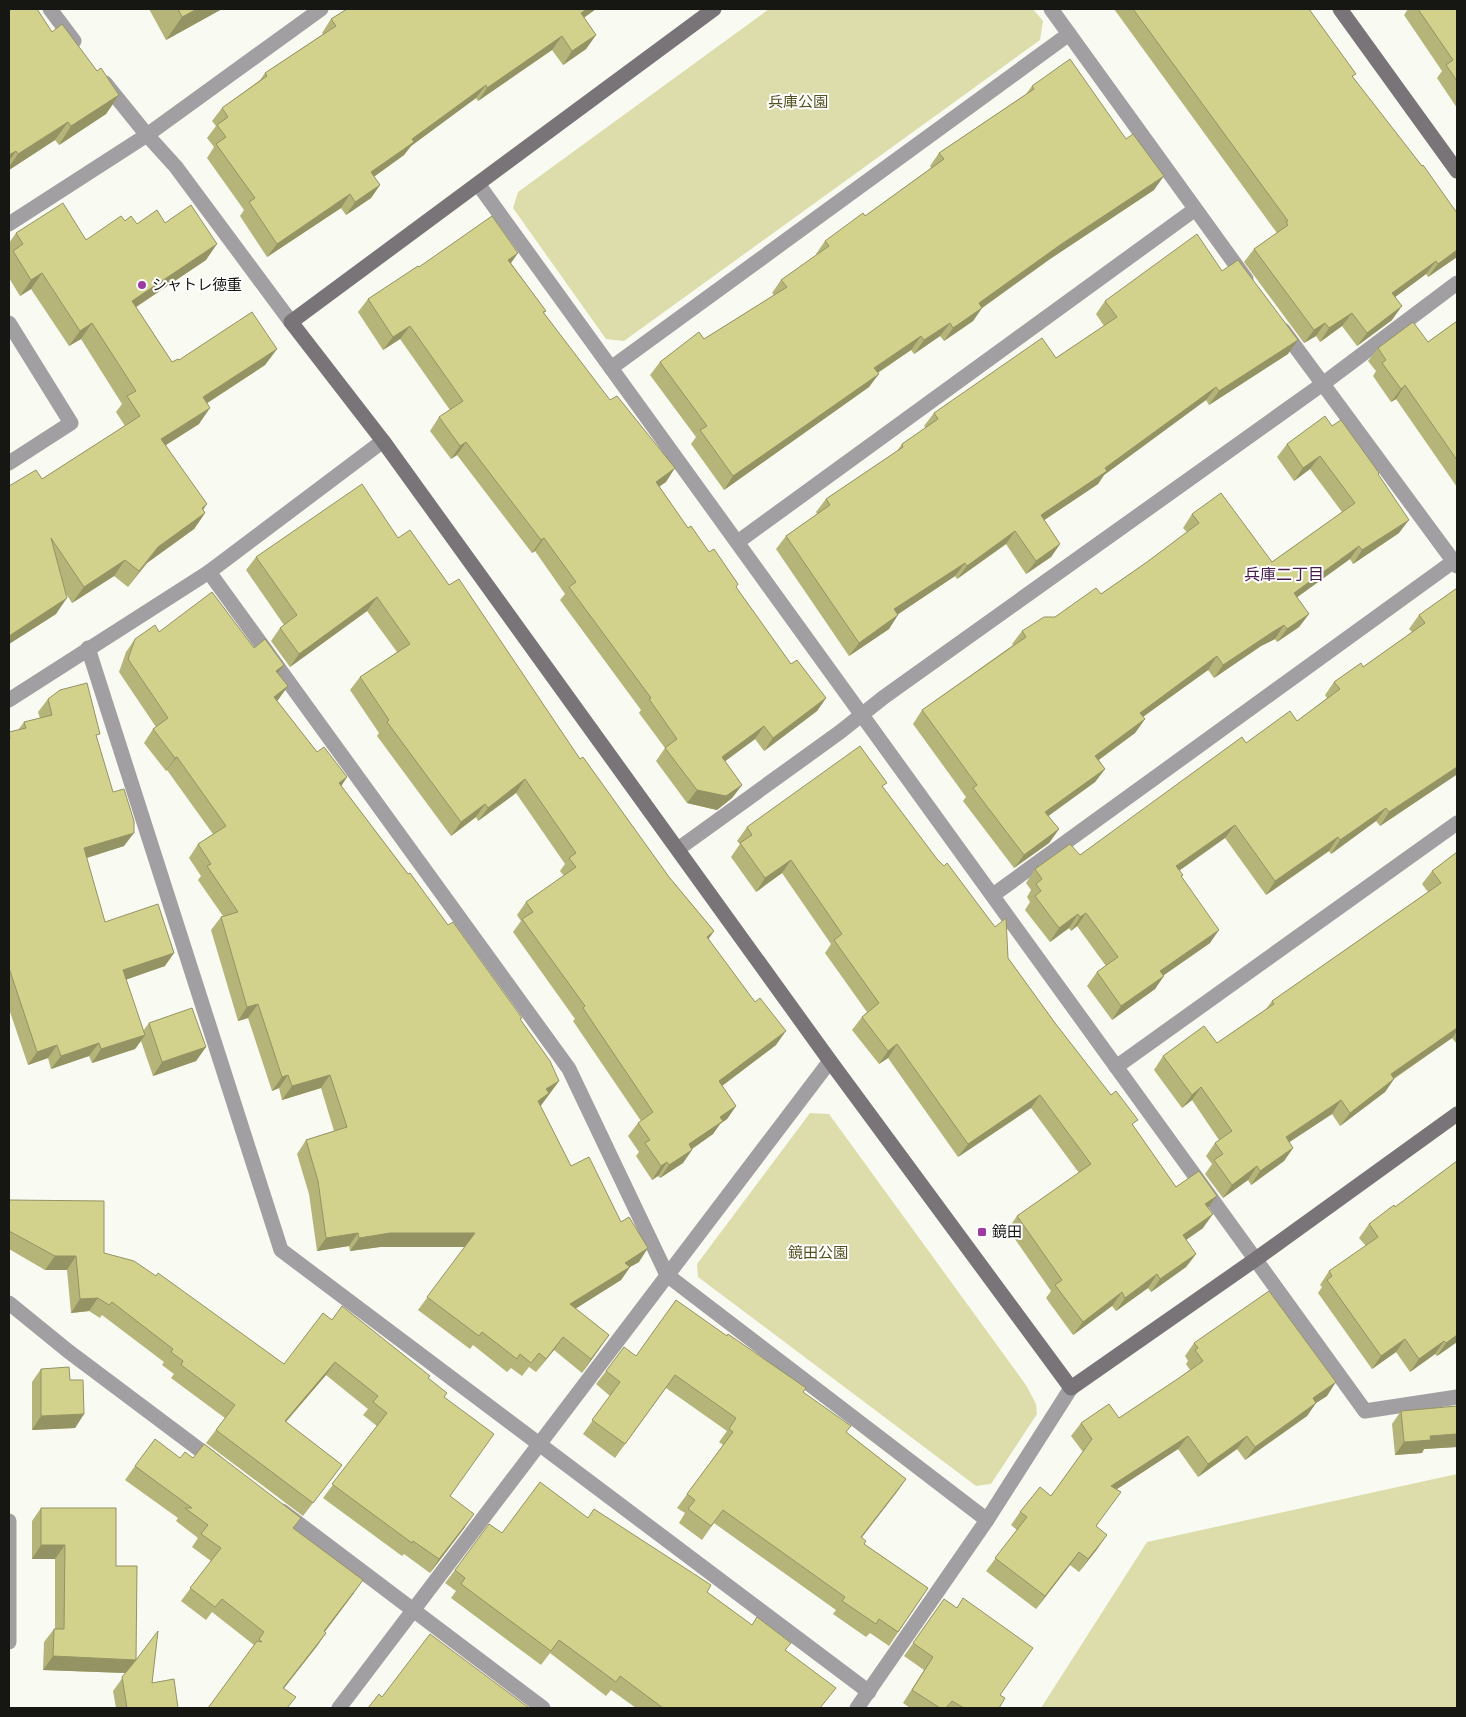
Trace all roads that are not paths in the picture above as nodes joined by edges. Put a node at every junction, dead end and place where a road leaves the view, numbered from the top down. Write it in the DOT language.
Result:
graph roads {
  1 [pos="50,9"];
  2 [pos="321,9"];
  3 [pos="714,9"];
  4 [pos="1051,9"];
  5 [pos="1340,9"];
  6 [pos="1069,34"];
  7 [pos="86,57"];
  8 [pos="97,72"];
  9 [pos="147,135"];
  10 [pos="1457,171"];
  11 [pos="478,184"];
  12 [pos="1194,210"];
  13 [pos="9,224"];
  14 [pos="1457,283"];
  15 [pos="1254,290"];
  16 [pos="1277,321"];
  17 [pos="291,322"];
  18 [pos="9,323"];
  19 [pos="611,368"];
  20 [pos="1324,383"];
  21 [pos="383,441"];
  22 [pos="9,463"];
  23 [pos="739,541"];
  24 [pos="1456,564"];
  25 [pos="209,572"];
  26 [pos="88,648"];
  27 [pos="9,700"];
  28 [pos="862,714"];
  29 [pos="1457,823"];
  30 [pos="678,849"];
  31 [pos="993,895"];
  32 [pos="830,1061"];
  33 [pos="1116,1067"];
  34 [pos="1457,1114"];
  35 [pos="1256,1259"];
  36 [pos="666,1275"];
  37 [pos="9,1303"];
  38 [pos="1071,1388"];
  39 [pos="1457,1397"];
  40 [pos="542,1443"];
  41 [pos="226,1469"];
  42 [pos="273,1504"];
  43 [pos="988,1520"];
  44 [pos="9,1521"];
  45 [pos="413,1610"];
  46 [pos="9,1642"];
  47 [pos="869,1692"];
  48 [pos="339,1708"];
  49 [pos="543,1708"];
  50 [pos="857,1708"];
  1 -- 7 [label="street"];
  2 -- 9 [label="street"];
  3 -- 11 [label="street"];
  4 -- 6 [label="street"];
  5 -- 10 [label="street"];
  6 -- 12 [label="street"];
  6 -- 19 [label="street"];
  8 -- 9 [label="street"];
  9 -- 13 [label="street"];
  9 -- 17 [label="street"];
  11 -- 17 [label="street"];
  11 -- 19 [label="street"];
  12 -- 15 [label="street"];
  12 -- 23 [label="street"];
  14 -- 20 [label="street"];
  16 -- 20 [label="street"];
  17 -- 21 [label="street"];
  18 -- 22 [label="street"];
  19 -- 23 [label="street"];
  20 -- 24 [label="street"];
  20 -- 28 [label="street"];
  21 -- 25 [label="street"];
  21 -- 30 [label="street"];
  23 -- 28 [label="street"];
  24 -- 31 [label="street"];
  25 -- 26 [label="street"];
  25 -- 36 [label="street"];
  26 -- 27 [label="street"];
  26 -- 40 [label="street"];
  28 -- 30 [label="street"];
  28 -- 31 [label="street"];
  29 -- 33 [label="street"];
  30 -- 32 [label="street"];
  31 -- 33 [label="street"];
  32 -- 36 [label="street"];
  32 -- 38 [label="street"];
  33 -- 35 [label="street"];
  34 -- 35 [label="street"];
  35 -- 38 [label="street"];
  35 -- 39 [label="street"];
  36 -- 40 [label="street"];
  36 -- 43 [label="street"];
  37 -- 41 [label="street"];
  38 -- 43 [label="street"];
  40 -- 45 [label="street"];
  40 -- 47 [label="street"];
  42 -- 45 [label="street"];
  43 -- 47 [label="street"];
  44 -- 46 [label="street"];
  45 -- 48 [label="street"];
  45 -- 49 [label="street"];
  47 -- 50 [label="street"];
}
